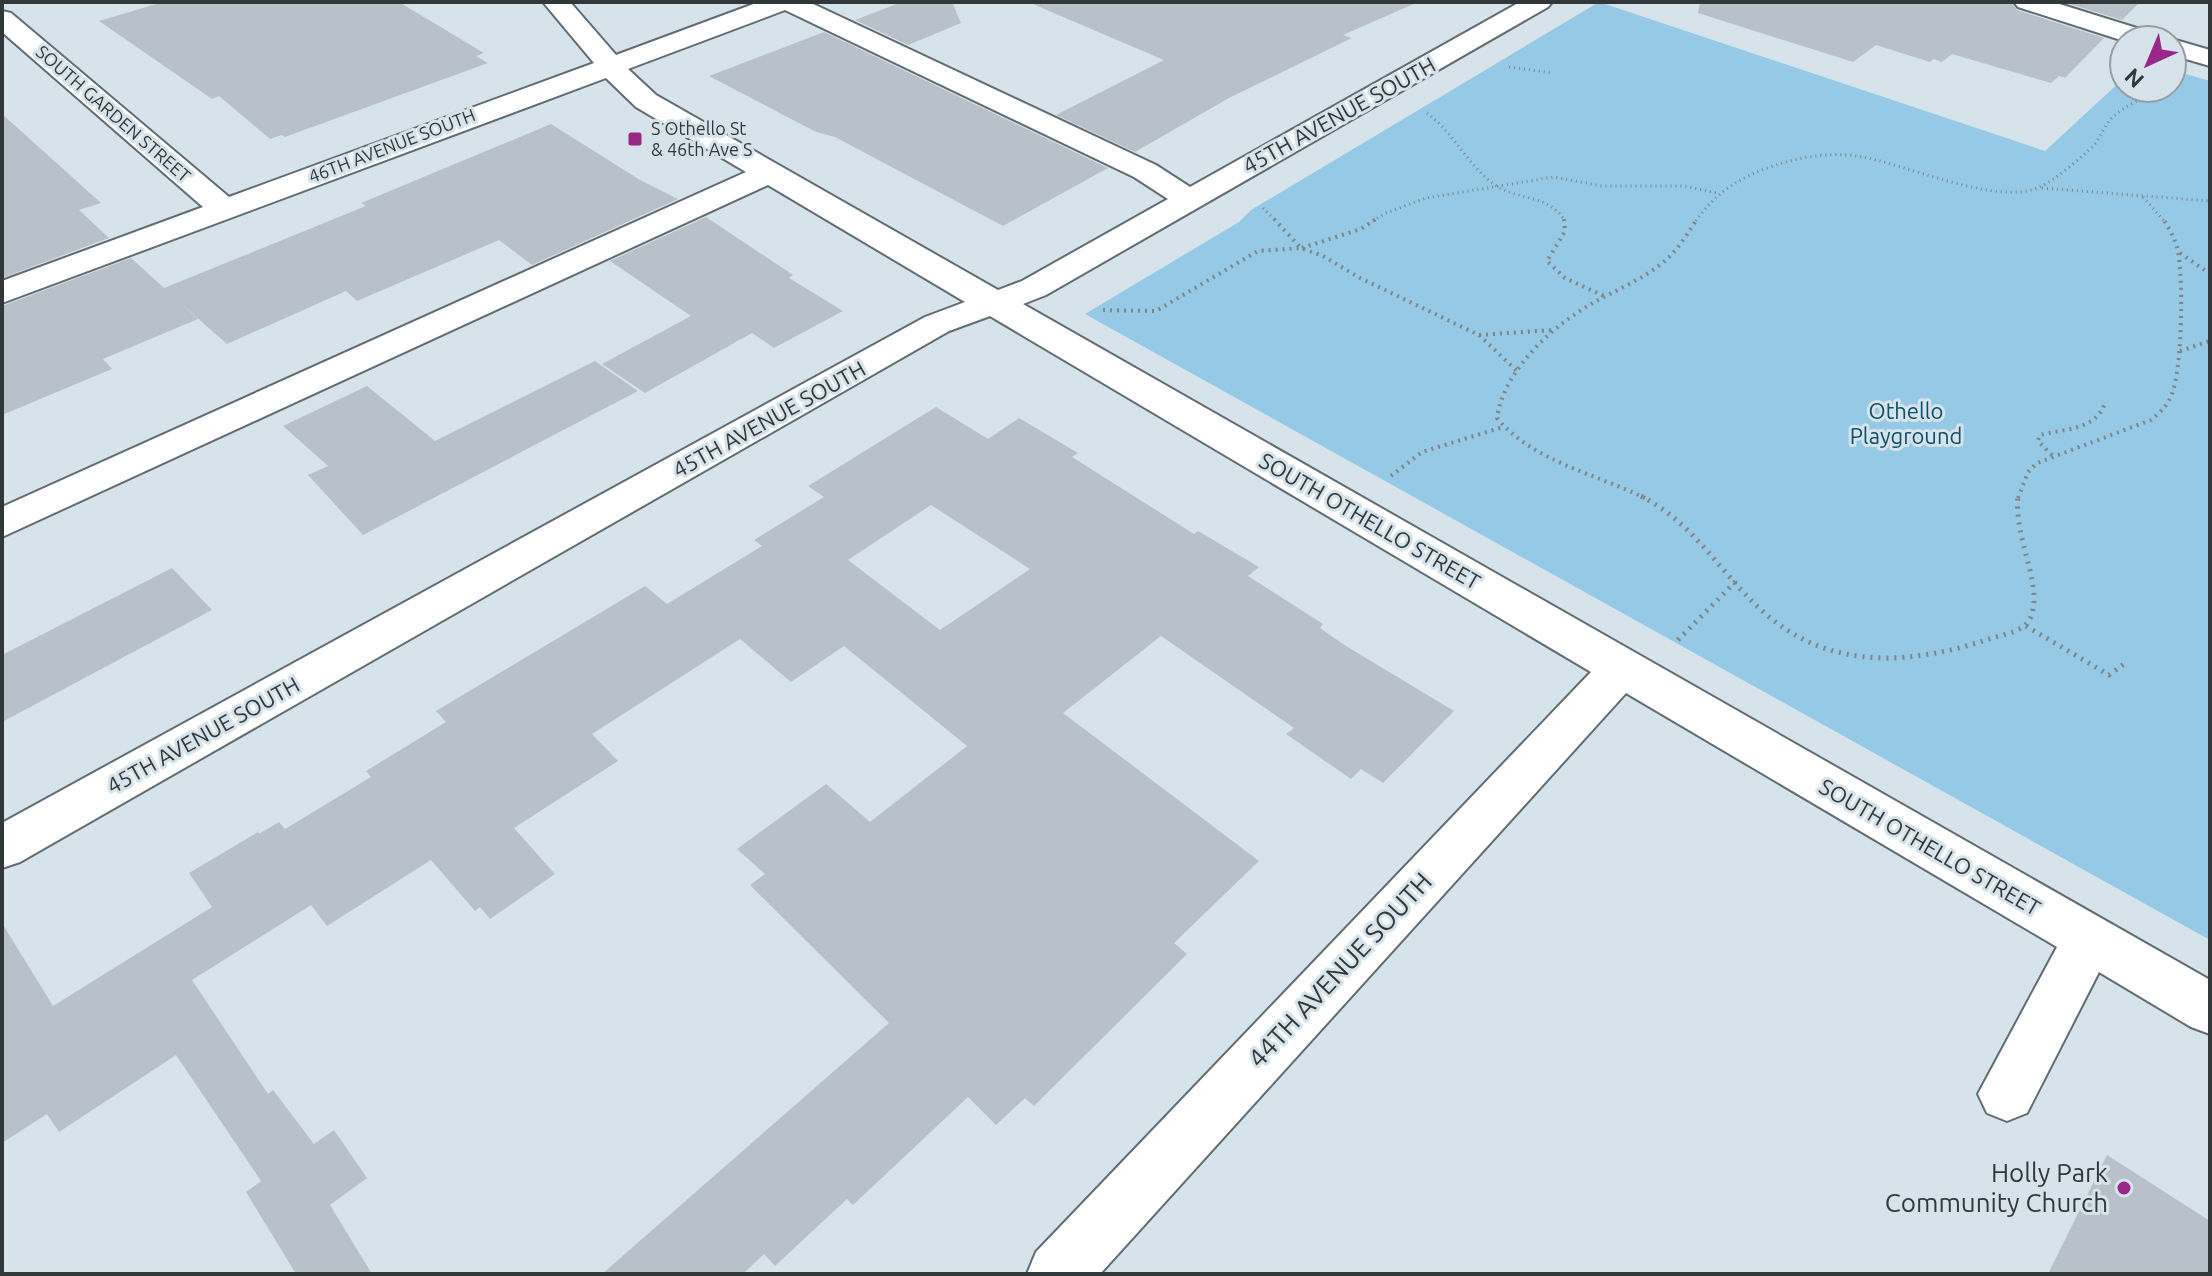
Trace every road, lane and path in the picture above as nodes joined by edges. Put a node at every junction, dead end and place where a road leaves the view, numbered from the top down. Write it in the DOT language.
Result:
graph roads {
  1 [pos="556,2"];
  2 [pos="785,2"];
  3 [pos="1539,2"];
  4 [pos="2038,3"];
  5 [pos="2,19"];
  6 [pos="2108,27"];
  7 [pos="2188,52"];
  8 [pos="2210,58"];
  9 [pos="610,66"];
  10 [pos="1380,92"];
  11 [pos="2133,104"];
  12 [pos="770,173"];
  13 [pos="1497,187"];
  14 [pos="2041,187"];
  15 [pos="1717,193"];
  16 [pos="2143,197"];
  17 [pos="1190,200"];
  18 [pos="2210,201"];
  19 [pos="224,209"];
  20 [pos="1301,248"];
  21 [pos="2180,253"];
  22 [pos="2210,274"];
  23 [pos="2,293"];
  24 [pos="1605,297"];
  25 [pos="995,303"];
  26 [pos="1107,310"];
  27 [pos="1554,330"];
  28 [pos="1479,335"];
  29 [pos="2210,341"];
  30 [pos="2180,351"];
  31 [pos="1517,371"];
  32 [pos="2105,402"];
  33 [pos="1503,427"];
  34 [pos="2052,455"];
  35 [pos="1350,510"];
  36 [pos="2,523"];
  37 [pos="1737,580"];
  38 [pos="2026,626"];
  39 [pos="2128,661"];
  40 [pos="1623,667"];
  41 [pos="2,847"];
  42 [pos="2089,939"];
  43 [pos="2210,1009"];
  44 [pos="2007,1094"];
  45 [pos="1058,1274"];
  1 -- 9 [label="street, SOUTH OTHELLO STREET"];
  2 -- 9 [label="street, 46TH AVENUE SOUTH"];
  2 -- 17 [label="street"];
  3 -- 10 [label="street, 45TH AVENUE SOUTH"];
  4 -- 6 [label="street"];
  5 -- 19 [label="street, SOUTH GARDEN STREET"];
  7 -- 8 [label="street"];
  9 -- 12 [label="street, SOUTH OTHELLO STREET"];
  9 -- 19 [label="street, 46TH AVENUE SOUTH"];
  10 -- 13 [label="path"];
  10 -- 17 [label="street, 45TH AVENUE SOUTH"];
  11 -- 14 [label="path"];
  12 -- 25 [label="street, SOUTH OTHELLO STREET"];
  12 -- 36 [label="street"];
  13 -- 15 [label="path"];
  13 -- 20 [label="path"];
  13 -- 24 [label="path"];
  14 -- 15 [label="path"];
  14 -- 16 [label="path"];
  15 -- 24 [label="path"];
  16 -- 18 [label="path"];
  16 -- 21 [label="path"];
  17 -- 25 [label="street, 45TH AVENUE SOUTH"];
  19 -- 23 [label="street, 46TH AVENUE SOUTH"];
  20 -- 26 [label="path"];
  20 -- 28 [label="path"];
  21 -- 22 [label="path"];
  21 -- 30 [label="path"];
  24 -- 27 [label="path"];
  25 -- 35 [label="street, SOUTH OTHELLO STREET"];
  25 -- 41 [label="street, 45TH AVENUE SOUTH"];
  27 -- 28 [label="path"];
  27 -- 31 [label="path"];
  28 -- 31 [label="path"];
  29 -- 30 [label="path"];
  30 -- 34 [label="path"];
  31 -- 33 [label="path"];
  32 -- 34 [label="path"];
  33 -- 35 [label="path"];
  33 -- 37 [label="path"];
  34 -- 38 [label="path"];
  35 -- 40 [label="street, SOUTH OTHELLO STREET"];
  37 -- 38 [label="path"];
  37 -- 40 [label="path"];
  38 -- 39 [label="path"];
  40 -- 42 [label="street, SOUTH OTHELLO STREET"];
  40 -- 45 [label="street, 44TH AVENUE SOUTH"];
  42 -- 43 [label="street, SOUTH OTHELLO STREET"];
  42 -- 44 [label="street"];
}
